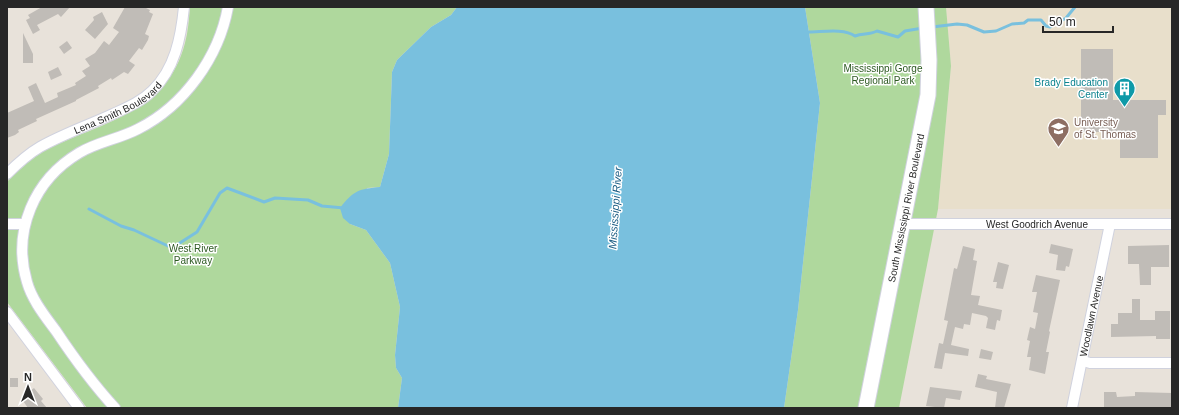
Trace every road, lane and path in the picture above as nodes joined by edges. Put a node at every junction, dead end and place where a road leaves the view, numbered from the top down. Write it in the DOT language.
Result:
graph roads {
  1 [pos="184,7"];
  2 [pos="228,7"];
  3 [pos="926,7"];
  4 [pos="7,174"];
  5 [pos="7,224"];
  6 [pos="24,224"];
  7 [pos="903,224"];
  8 [pos="1110,224"];
  9 [pos="1172,224"];
  10 [pos="7,312"];
  11 [pos="1083,361"];
  12 [pos="1172,363"];
  13 [pos="79,408"];
  14 [pos="115,408"];
  15 [pos="866,408"];
  16 [pos="1072,408"];
  1 -- 4 [label="street, Lena Smith Boulevard"];
  2 -- 6 [label="street"];
  3 -- 7 [label="street, South Mississippi River Boulevard"];
  5 -- 6 [label="street"];
  6 -- 14 [label="street"];
  7 -- 8 [label="street, West Goodrich Avenue"];
  7 -- 15 [label="street, South Mississippi River Boulevard"];
  8 -- 9 [label="street, West Goodrich Avenue"];
  8 -- 11 [label="street, Woodlawn Avenue"];
  10 -- 13 [label="street"];
  11 -- 12 [label="street"];
  11 -- 16 [label="street, Woodlawn Avenue"];
}
